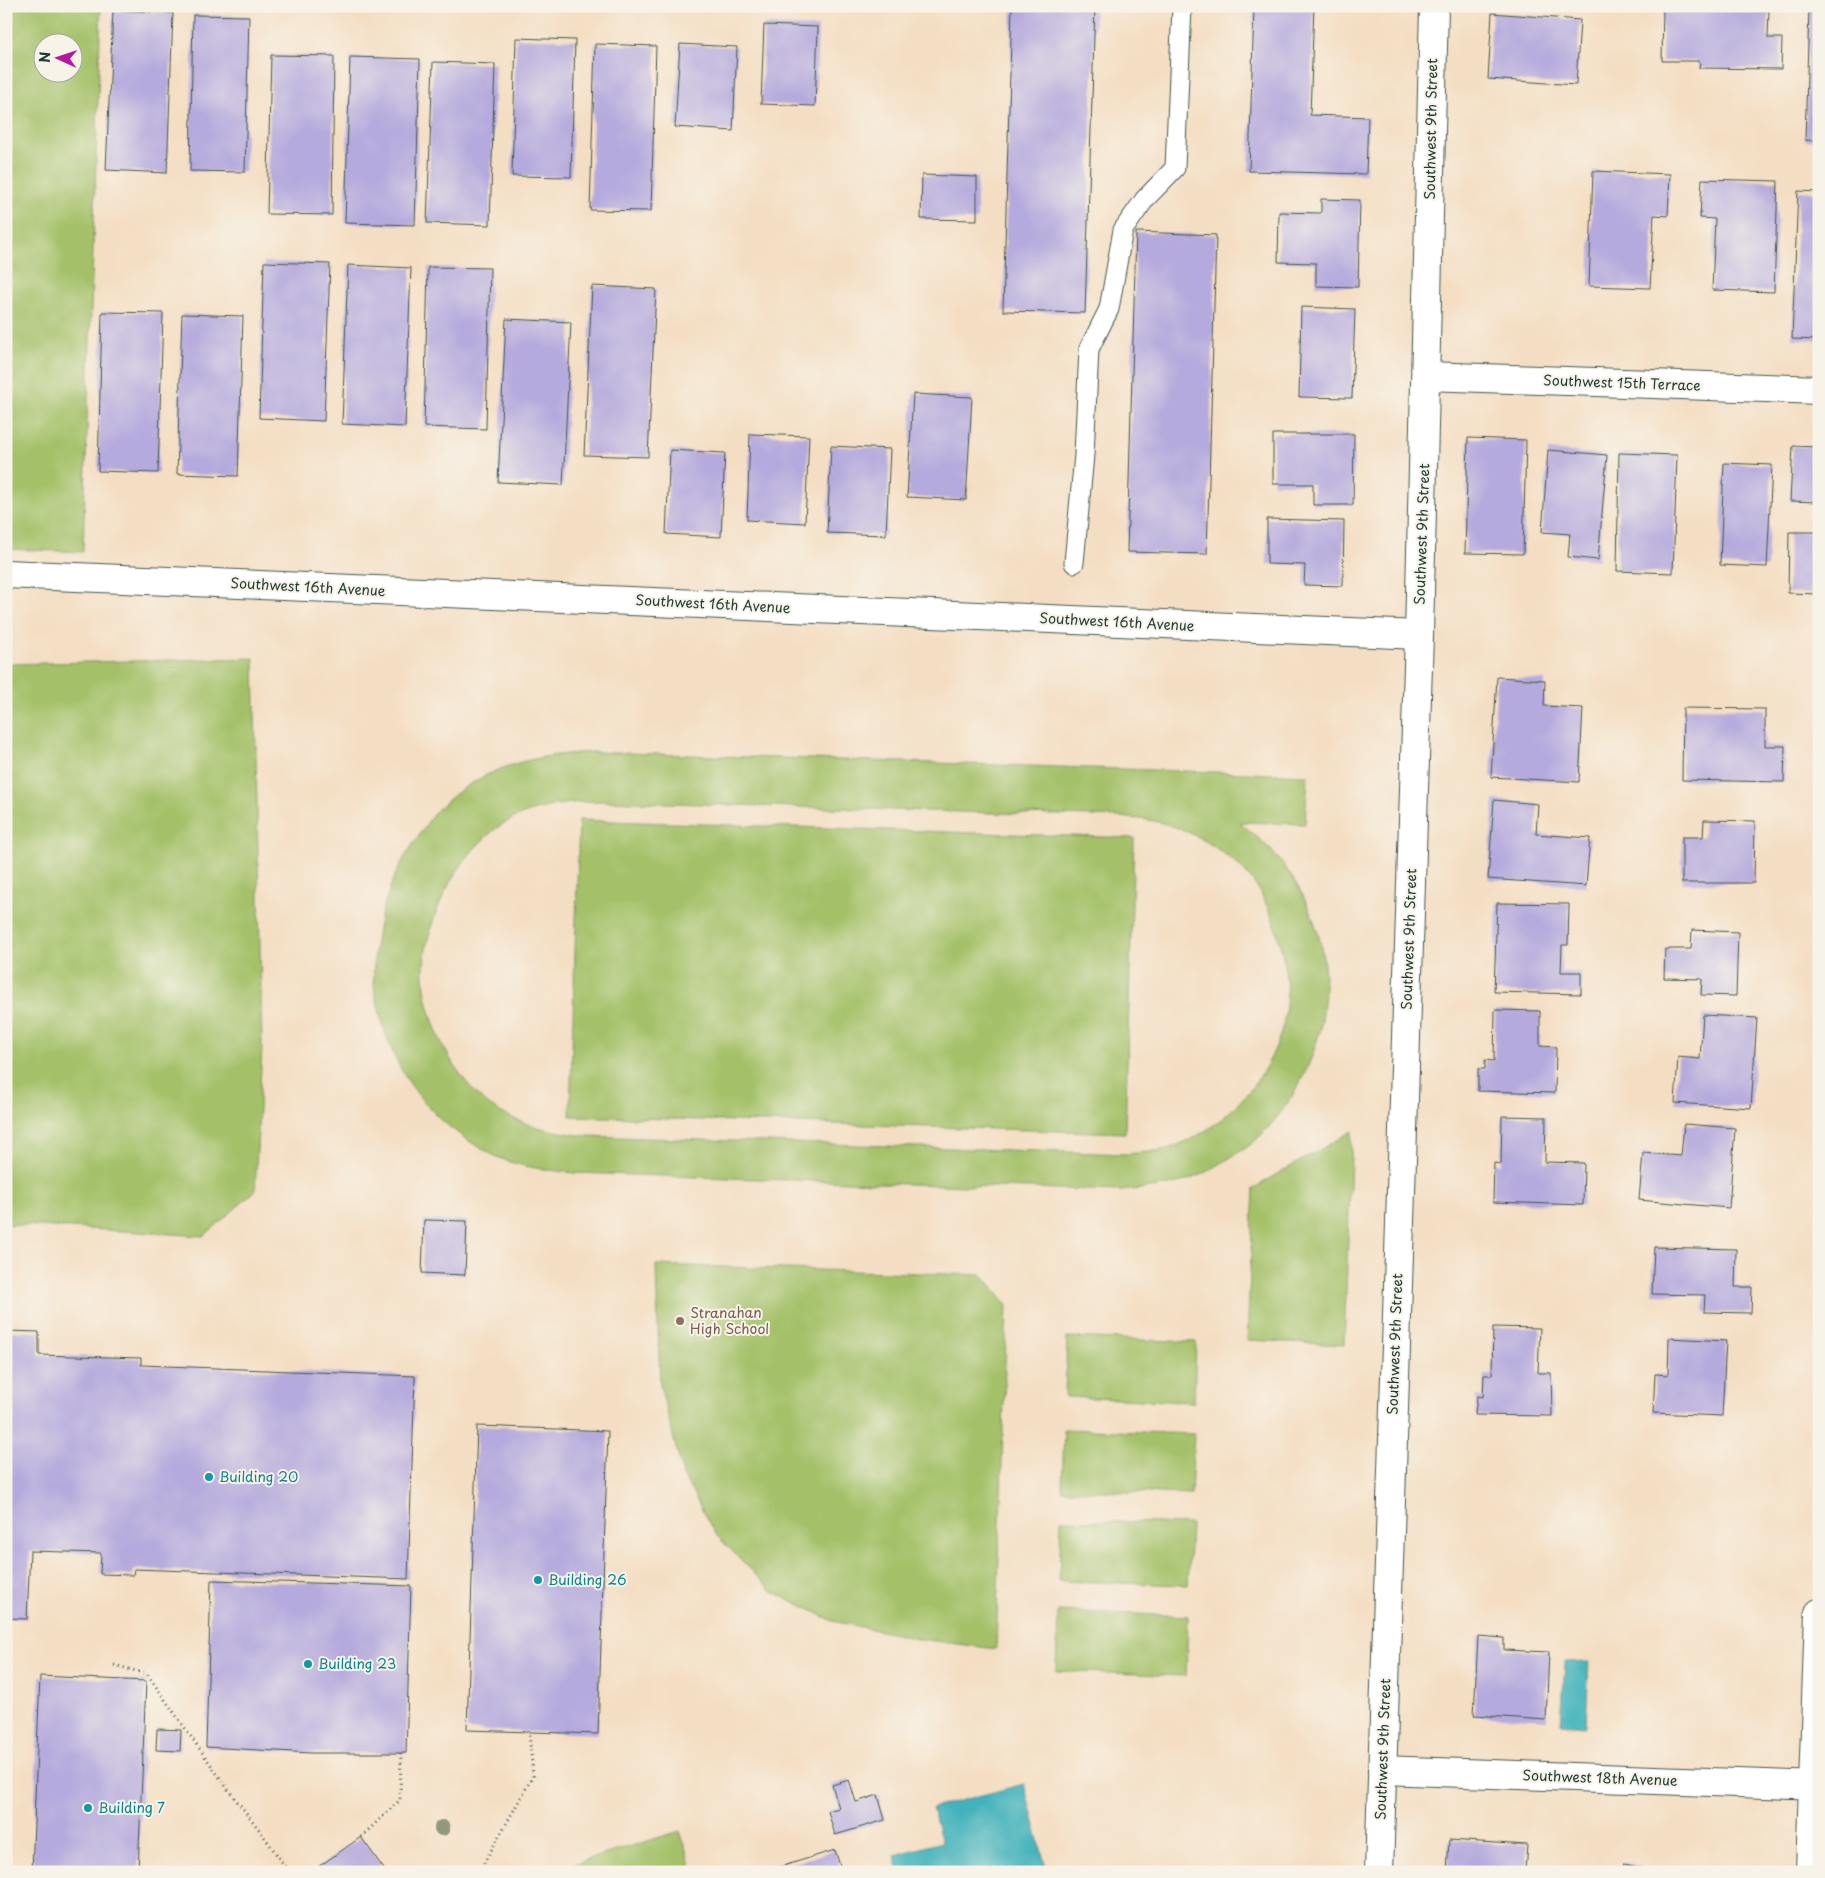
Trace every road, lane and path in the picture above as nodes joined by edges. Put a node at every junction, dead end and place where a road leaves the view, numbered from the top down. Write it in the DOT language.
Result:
graph roads {
  1 [pos="1182,6"];
  2 [pos="1434,6"];
  3 [pos="1426,376"];
  4 [pos="1819,390"];
  5 [pos="1074,563"];
  6 [pos="6,574"];
  7 [pos="1419,635"];
  8 [pos="1819,1612"];
  9 [pos="114,1665"];
  10 [pos="529,1732"];
  11 [pos="401,1753"];
  12 [pos="1382,1770"];
  13 [pos="1816,1786"];
  14 [pos="361,1837"];
  15 [pos="289,1872"];
  16 [pos="479,1872"];
  17 [pos="1379,1872"];
  18 [pos="1810,1872"];
  1 -- 5 [label="lane"];
  2 -- 3 [label="street, Southwest 9th Street"];
  3 -- 4 [label="street, Southwest 15th Terrace"];
  3 -- 7 [label="street, Southwest 9th Street"];
  6 -- 7 [label="street, Southwest 16th Avenue"];
  7 -- 12 [label="street, Southwest 9th Street"];
  8 -- 13 [label="street"];
  9 -- 15 [label="path"];
  10 -- 16 [label="path"];
  11 -- 14 [label="path"];
  12 -- 13 [label="street, Southwest 18th Avenue"];
  12 -- 17 [label="street, Southwest 9th Street"];
  13 -- 18 [label="street"];
}
